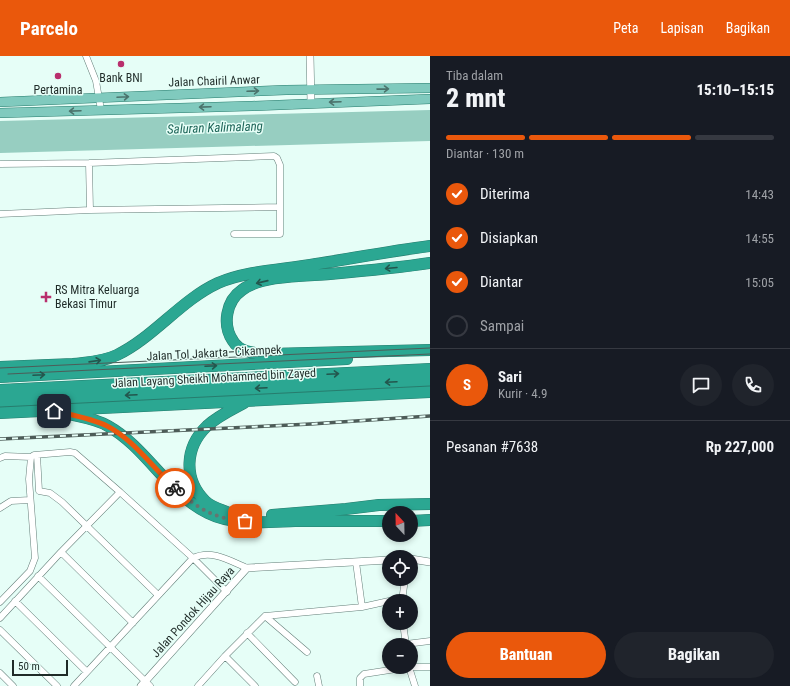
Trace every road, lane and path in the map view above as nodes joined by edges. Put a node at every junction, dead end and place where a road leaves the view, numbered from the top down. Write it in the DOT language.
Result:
graph roads {
  1 [pos="86,56"];
  2 [pos="310,56"];
  3 [pos="430,88"];
  4 [pos="311,90"];
  5 [pos="100,99"];
  6 [pos="430,99"];
  7 [pos="0,102"];
  8 [pos="311,102"];
  9 [pos="101,110"];
  10 [pos="0,113"];
  11 [pos="89,163"];
  12 [pos="0,164"];
  13 [pos="280,207"];
  14 [pos="90,210"];
  15 [pos="0,214"];
  16 [pos="234,234"];
  17 [pos="430,246"];
  18 [pos="430,263"];
  19 [pos="430,350"];
  20 [pos="430,355"];
  21 [pos="0,367"];
  22 [pos="430,369"];
  23 [pos="0,377"];
  24 [pos="430,380"];
  25 [pos="0,390"];
  26 [pos="430,392"];
  27 [pos="0,401"];
  28 [pos="246,402"];
  29 [pos="54,411"];
  30 [pos="0,413"];
  31 [pos="37,454"];
  32 [pos="31,457"];
  33 [pos="0,458"];
  34 [pos="120,492"];
  35 [pos="30,500"];
  36 [pos="430,504"];
  37 [pos="0,508"];
  38 [pos="418,520"];
  39 [pos="430,520"];
  40 [pos="382,521"];
  41 [pos="86,525"];
  42 [pos="61,552"];
  43 [pos="193,558"];
  44 [pos="382,560"];
  45 [pos="418,560"];
  46 [pos="356,562"];
  47 [pos="430,562"];
  48 [pos="247,568"];
  49 [pos="38,576"];
  50 [pos="227,592"];
  51 [pos="158,595"];
  52 [pos="15,601"];
  53 [pos="0,602"];
  54 [pos="382,603"];
  55 [pos="362,607"];
  56 [pos="265,616"];
  57 [pos="0,618"];
  58 [pos="133,623"];
  59 [pos="0,630"];
  60 [pos="247,633"];
  61 [pos="430,641"];
  62 [pos="418,642"];
  63 [pos="110,647"];
  64 [pos="307,652"];
  65 [pos="225,656"];
  66 [pos="418,667"];
  67 [pos="430,667"];
  68 [pos="382,671"];
  69 [pos="87,672"];
  70 [pos="0,673"];
  71 [pos="411,674"];
  72 [pos="317,676"];
  73 [pos="295,682"];
  74 [pos="145,685"];
  75 [pos="201,685"];
  76 [pos="13,686"];
  77 [pos="57,686"];
  78 [pos="74,686"];
  79 [pos="255,686"];
  80 [pos="319,686"];
  81 [pos="360,686"];
  82 [pos="415,686"];
  1 -- 5 [label="street"];
  2 -- 4 [label="street"];
  4 -- 3 [label="main road, Jalan Chairil Anwar, one-way"];
  5 -- 4 [label="main road, Jalan Chairil Anwar, one-way"];
  4 -- 8 [label="street"];
  5 -- 7 [label="main road, Jalan Chairil Anwar"];
  5 -- 9 [label="street"];
  6 -- 8 [label="main road, one-way"];
  8 -- 9 [label="main road, one-way"];
  9 -- 10 [label="main road, one-way"];
  11 -- 12 [label="street"];
  11 -- 13 [label="street"];
  11 -- 14 [label="street"];
  13 -- 14 [label="street"];
  13 -- 16 [label="street"];
  14 -- 15 [label="street"];
  21 -- 17 [label="highway, one-way"];
  18 -- 19 [label="highway, one-way"];
  23 -- 20 [label="highway, Jalan Tol Jakarta–Cikampek, one-way"];
  25 -- 22 [label="highway, Jalan Layang Sheikh Mohammed bin Zayed, one-way"];
  24 -- 27 [label="highway, Jalan Layang Sheikh Mohammed bin Zayed, one-way"];
  26 -- 28 [label="highway"];
  28 -- 29 [label="highway"];
  28 -- 36 [label="highway"];
  29 -- 30 [label="highway"];
  29 -- 40 [label="highway"];
  31 -- 32 [label="street"];
  31 -- 34 [label="street"];
  31 -- 41 [label="street"];
  32 -- 33 [label="street"];
  32 -- 35 [label="street"];
  34 -- 41 [label="street"];
  34 -- 43 [label="street"];
  35 -- 37 [label="street"];
  35 -- 53 [label="street"];
  38 -- 39 [label="highway"];
  41 -- 42 [label="street"];
  41 -- 51 [label="street"];
  42 -- 49 [label="street"];
  42 -- 58 [label="street"];
  43 -- 48 [label="street"];
  43 -- 50 [label="street"];
  43 -- 51 [label="street"];
  44 -- 46 [label="street, Jalan Pondok Hijau Raya"];
  45 -- 47 [label="street"];
  46 -- 48 [label="street, Jalan Pondok Hijau Raya"];
  46 -- 55 [label="street"];
  48 -- 50 [label="street, Jalan Pondok Hijau Raya"];
  49 -- 52 [label="street"];
  49 -- 63 [label="street"];
  50 -- 74 [label="street, Jalan Pondok Hijau Raya"];
  51 -- 58 [label="street"];
  52 -- 57 [label="street"];
  52 -- 69 [label="street"];
  54 -- 55 [label="street"];
  55 -- 56 [label="street"];
  56 -- 60 [label="street"];
  56 -- 64 [label="street"];
  58 -- 63 [label="street"];
  59 -- 77 [label="street"];
  60 -- 65 [label="street"];
  60 -- 73 [label="street"];
  61 -- 62 [label="street"];
  63 -- 69 [label="street"];
  63 -- 74 [label="street"];
  65 -- 75 [label="street"];
  65 -- 79 [label="street"];
  66 -- 67 [label="street"];
  68 -- 81 [label="street"];
  69 -- 78 [label="street"];
  70 -- 76 [label="street"];
  71 -- 82 [label="street"];
  72 -- 80 [label="street"];
}
